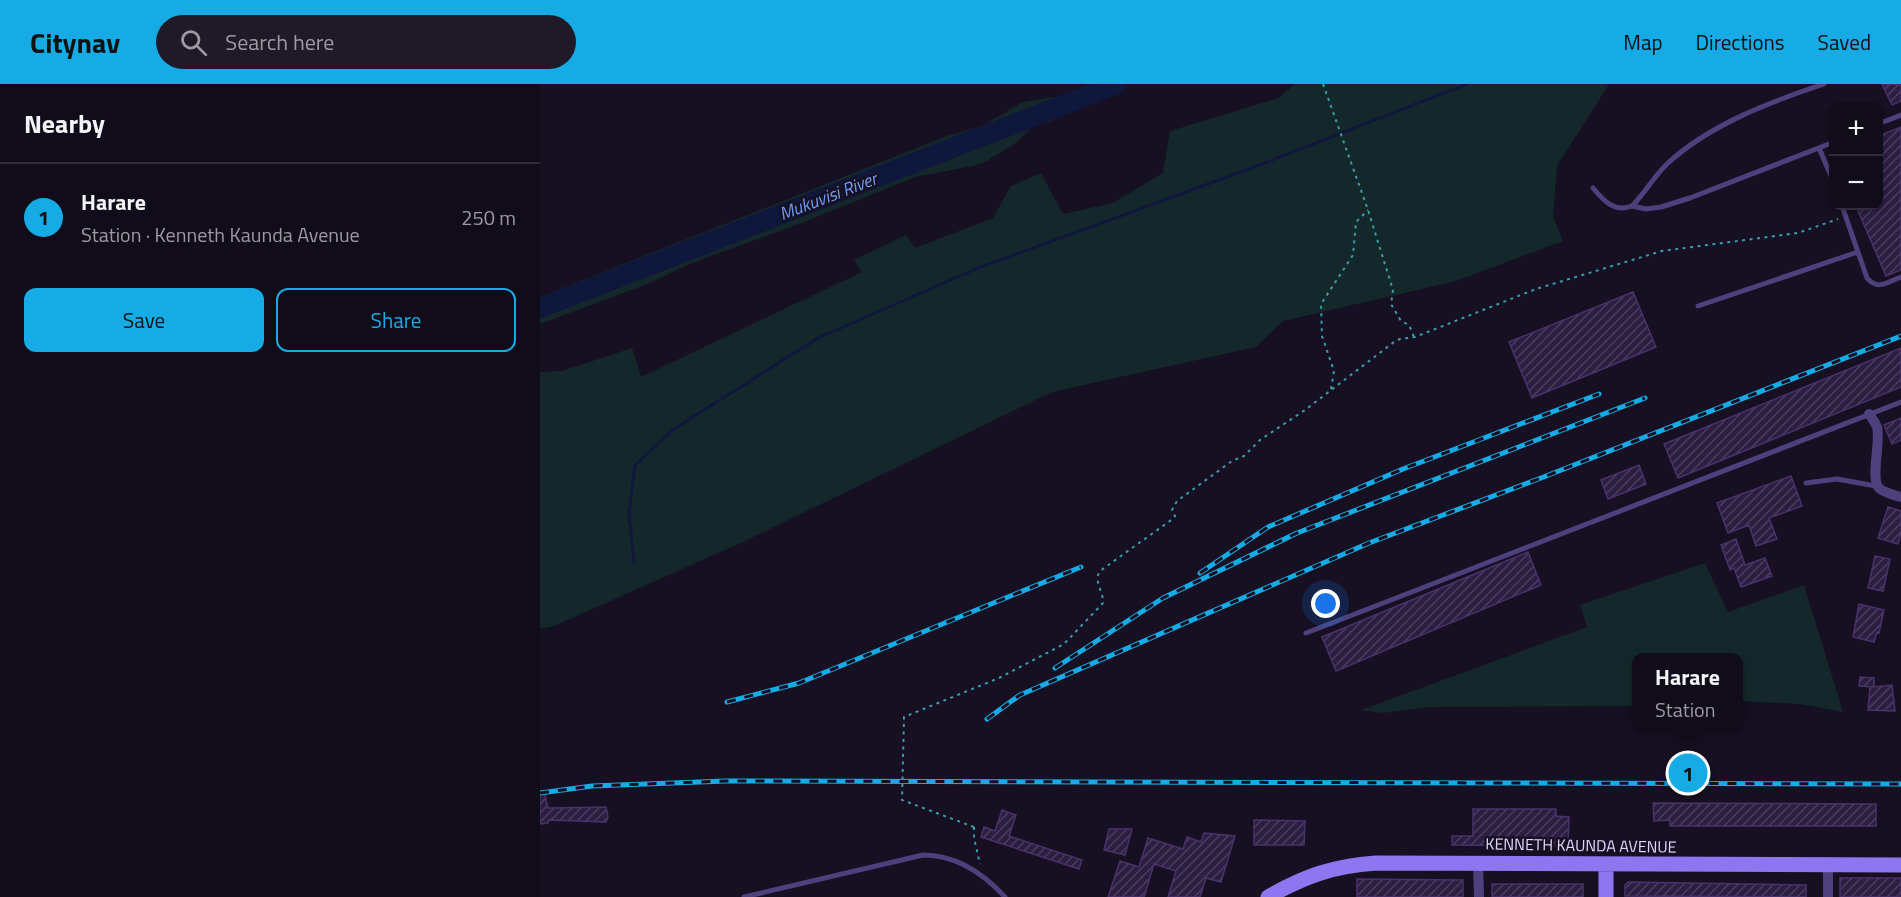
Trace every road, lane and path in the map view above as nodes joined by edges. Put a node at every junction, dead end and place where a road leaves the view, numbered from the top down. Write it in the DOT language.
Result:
graph roads {
  1 [pos="1323,84"];
  2 [pos="1824,84"];
  3 [pos="1901,115"];
  4 [pos="1883,122"];
  5 [pos="1829,144"];
  6 [pos="1819,148"];
  7 [pos="1829,173"];
  8 [pos="1593,188"];
  9 [pos="1632,206"];
  10 [pos="1368,210"];
  11 [pos="1844,210"];
  12 [pos="1847,217"];
  13 [pos="1858,252"];
  14 [pos="1901,277"];
  15 [pos="1698,306"];
  16 [pos="1415,337"];
  17 [pos="1331,390"];
  18 [pos="1901,402"];
  19 [pos="1869,414"];
  20 [pos="1806,483"];
  21 [pos="1876,486"];
  22 [pos="1901,497"];
  23 [pos="1306,633"];
  24 [pos="1478,862"];
  25 [pos="1606,864"];
  26 [pos="1828,865"];
  27 [pos="1901,865"];
  28 [pos="983,876"];
  29 [pos="744,897"];
  30 [pos="1005,897"];
  31 [pos="1268,897"];
  32 [pos="1479,897"];
  33 [pos="1606,897"];
  34 [pos="1828,897"];
  1 -- 10 [label="path"];
  2 -- 9 [label="lane"];
  3 -- 4 [label="lane"];
  5 -- 6 [label="lane"];
  6 -- 7 [label="lane"];
  6 -- 9 [label="lane"];
  8 -- 9 [label="lane"];
  10 -- 16 [label="path"];
  10 -- 17 [label="path"];
  11 -- 12 [label="lane"];
  12 -- 13 [label="lane"];
  12 -- 16 [label="path"];
  13 -- 14 [label="lane"];
  13 -- 15 [label="lane"];
  16 -- 17 [label="path"];
  17 -- 28 [label="path, bridge"];
  18 -- 19 [label="lane"];
  19 -- 21 [label="street"];
  19 -- 23 [label="lane"];
  20 -- 21 [label="lane"];
  21 -- 22 [label="street"];
  24 -- 25 [label="main road, KENNETH KAUNDA AVENUE"];
  24 -- 31 [label="main road, KENNETH KAUNDA AVENUE"];
  24 -- 32 [label="street"];
  25 -- 26 [label="main road, KENNETH KAUNDA AVENUE"];
  25 -- 33 [label="main road"];
  26 -- 27 [label="main road, KENNETH KAUNDA AVENUE"];
  26 -- 34 [label="street"];
  28 -- 29 [label="lane"];
  28 -- 30 [label="lane"];
}
